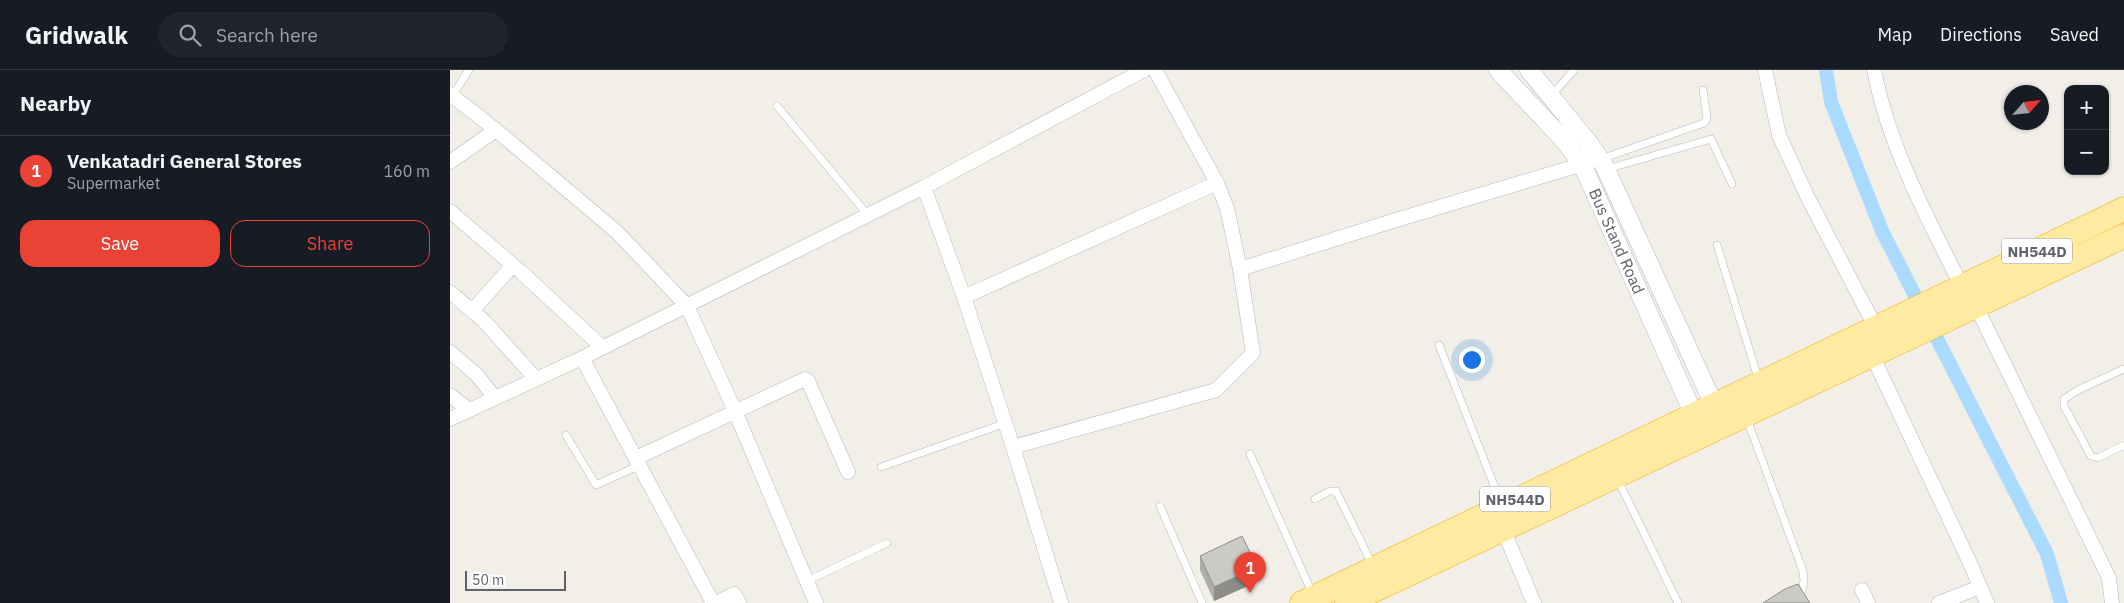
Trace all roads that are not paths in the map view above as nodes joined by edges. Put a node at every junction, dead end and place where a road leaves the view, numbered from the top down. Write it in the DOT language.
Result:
graph roads {
  1 [pos="469,70"];
  2 [pos="1144,70"];
  3 [pos="1155,70"];
  4 [pos="1498,70"];
  5 [pos="1529,70"];
  6 [pos="1574,70"];
  7 [pos="1765,70"];
  8 [pos="1874,70"];
  9 [pos="1703,90"];
  10 [pos="451,95"];
  11 [pos="1551,96"];
  12 [pos="776,106"];
  13 [pos="496,130"];
  14 [pos="450,162"];
  15 [pos="1582,164"];
  16 [pos="1603,164"];
  17 [pos="1217,183"];
  18 [pos="1732,184"];
  19 [pos="924,187"];
  20 [pos="2124,209"];
  21 [pos="450,211"];
  22 [pos="868,215"];
  23 [pos="2124,236"];
  24 [pos="1717,245"];
  25 [pos="513,265"];
  26 [pos="1240,269"];
  27 [pos="1956,290"];
  28 [pos="450,292"];
  29 [pos="964,297"];
  30 [pos="687,306"];
  31 [pos="1966,310"];
  32 [pos="472,311"];
  33 [pos="1884,324"];
  34 [pos="1440,345"];
  35 [pos="602,347"];
  36 [pos="450,352"];
  37 [pos="1872,355"];
  38 [pos="582,358"];
  39 [pos="2124,369"];
  40 [pos="536,379"];
  41 [pos="1760,383"];
  42 [pos="450,395"];
  43 [pos="495,398"];
  44 [pos="469,410"];
  45 [pos="735,411"];
  46 [pos="1745,414"];
  47 [pos="450,419"];
  48 [pos="1708,420"];
  49 [pos="1006,423"];
  50 [pos="566,435"];
  51 [pos="2124,445"];
  52 [pos="1013,447"];
  53 [pos="1250,454"];
  54 [pos="638,462"];
  55 [pos="882,467"];
  56 [pos="848,472"];
  57 [pos="1615,476"];
  58 [pos="1315,499"];
  59 [pos="1160,506"];
  60 [pos="1503,517"];
  61 [pos="887,543"];
  62 [pos="1373,567"];
  63 [pos="807,581"];
  64 [pos="1980,587"];
  65 [pos="1862,590"];
  66 [pos="1801,595"];
  67 [pos="1308,600"];
  68 [pos="1792,600"];
  69 [pos="714,603"];
  70 [pos="738,603"];
  71 [pos="816,603"];
  72 [pos="1061,603"];
  73 [pos="1202,603"];
  74 [pos="1347,603"];
  75 [pos="1534,603"];
  76 [pos="1678,603"];
  77 [pos="1806,603"];
  78 [pos="1868,603"];
  79 [pos="1939,603"];
  80 [pos="1987,603"];
  81 [pos="2112,603"];
  1 -- 10 [label="lane"];
  2 -- 19 [label="street"];
  3 -- 17 [label="street"];
  4 -- 15 [label="street, Bus Stand Road"];
  5 -- 11 [label="street, Bus Stand Road"];
  6 -- 11 [label="lane"];
  7 -- 33 [label="street"];
  8 -- 27 [label="street"];
  9 -- 16 [label="lane"];
  10 -- 13 [label="street"];
  11 -- 16 [label="street, Bus Stand Road"];
  12 -- 22 [label="lane"];
  13 -- 14 [label="street"];
  13 -- 30 [label="street"];
  15 -- 16 [label="street"];
  15 -- 26 [label="street"];
  15 -- 48 [label="street, Bus Stand Road"];
  16 -- 18 [label="lane"];
  16 -- 48 [label="street, Bus Stand Road"];
  17 -- 26 [label="street"];
  17 -- 29 [label="street"];
  19 -- 22 [label="street"];
  19 -- 29 [label="street"];
  20 -- 27 [label="highway, NH544D"];
  21 -- 25 [label="street"];
  22 -- 30 [label="street"];
  23 -- 31 [label="highway, NH544D"];
  24 -- 41 [label="lane"];
  25 -- 32 [label="street"];
  25 -- 35 [label="street"];
  26 -- 52 [label="street"];
  27 -- 33 [label="highway, NH544D"];
  28 -- 32 [label="street"];
  29 -- 49 [label="street"];
  30 -- 35 [label="street"];
  30 -- 45 [label="street"];
  31 -- 37 [label="highway, NH544D"];
  31 -- 81 [label="street"];
  32 -- 40 [label="street"];
  33 -- 41 [label="highway, NH544D"];
  34 -- 60 [label="lane"];
  35 -- 38 [label="street"];
  36 -- 43 [label="street"];
  37 -- 46 [label="highway, NH544D"];
  37 -- 64 [label="street"];
  38 -- 40 [label="street"];
  38 -- 54 [label="street"];
  39 -- 51 [label="lane"];
  40 -- 43 [label="street"];
  41 -- 48 [label="highway, NH544D"];
  42 -- 44 [label="street"];
  43 -- 44 [label="street"];
  44 -- 47 [label="street"];
  45 -- 54 [label="street"];
  45 -- 56 [label="street"];
  45 -- 63 [label="street"];
  46 -- 48 [label="highway, NH544D"];
  46 -- 66 [label="lane"];
  48 -- 57 [label="highway, NH544D"];
  48 -- 60 [label="highway, NH544D"];
  49 -- 52 [label="street"];
  49 -- 55 [label="lane"];
  50 -- 54 [label="lane"];
  52 -- 72 [label="street"];
  53 -- 67 [label="lane"];
  54 -- 69 [label="street"];
  57 -- 60 [label="highway, NH544D"];
  57 -- 76 [label="lane"];
  58 -- 62 [label="lane"];
  59 -- 73 [label="lane"];
  60 -- 62 [label="highway, NH544D"];
  60 -- 74 [label="highway, NH544D"];
  60 -- 75 [label="street"];
  61 -- 63 [label="lane"];
  62 -- 67 [label="highway, NH544D"];
  63 -- 71 [label="street"];
  64 -- 79 [label="street"];
  64 -- 80 [label="street"];
  65 -- 78 [label="street"];
  66 -- 68 [label="lane"];
  66 -- 77 [label="lane"];
  69 -- 70 [label="street"];
}
